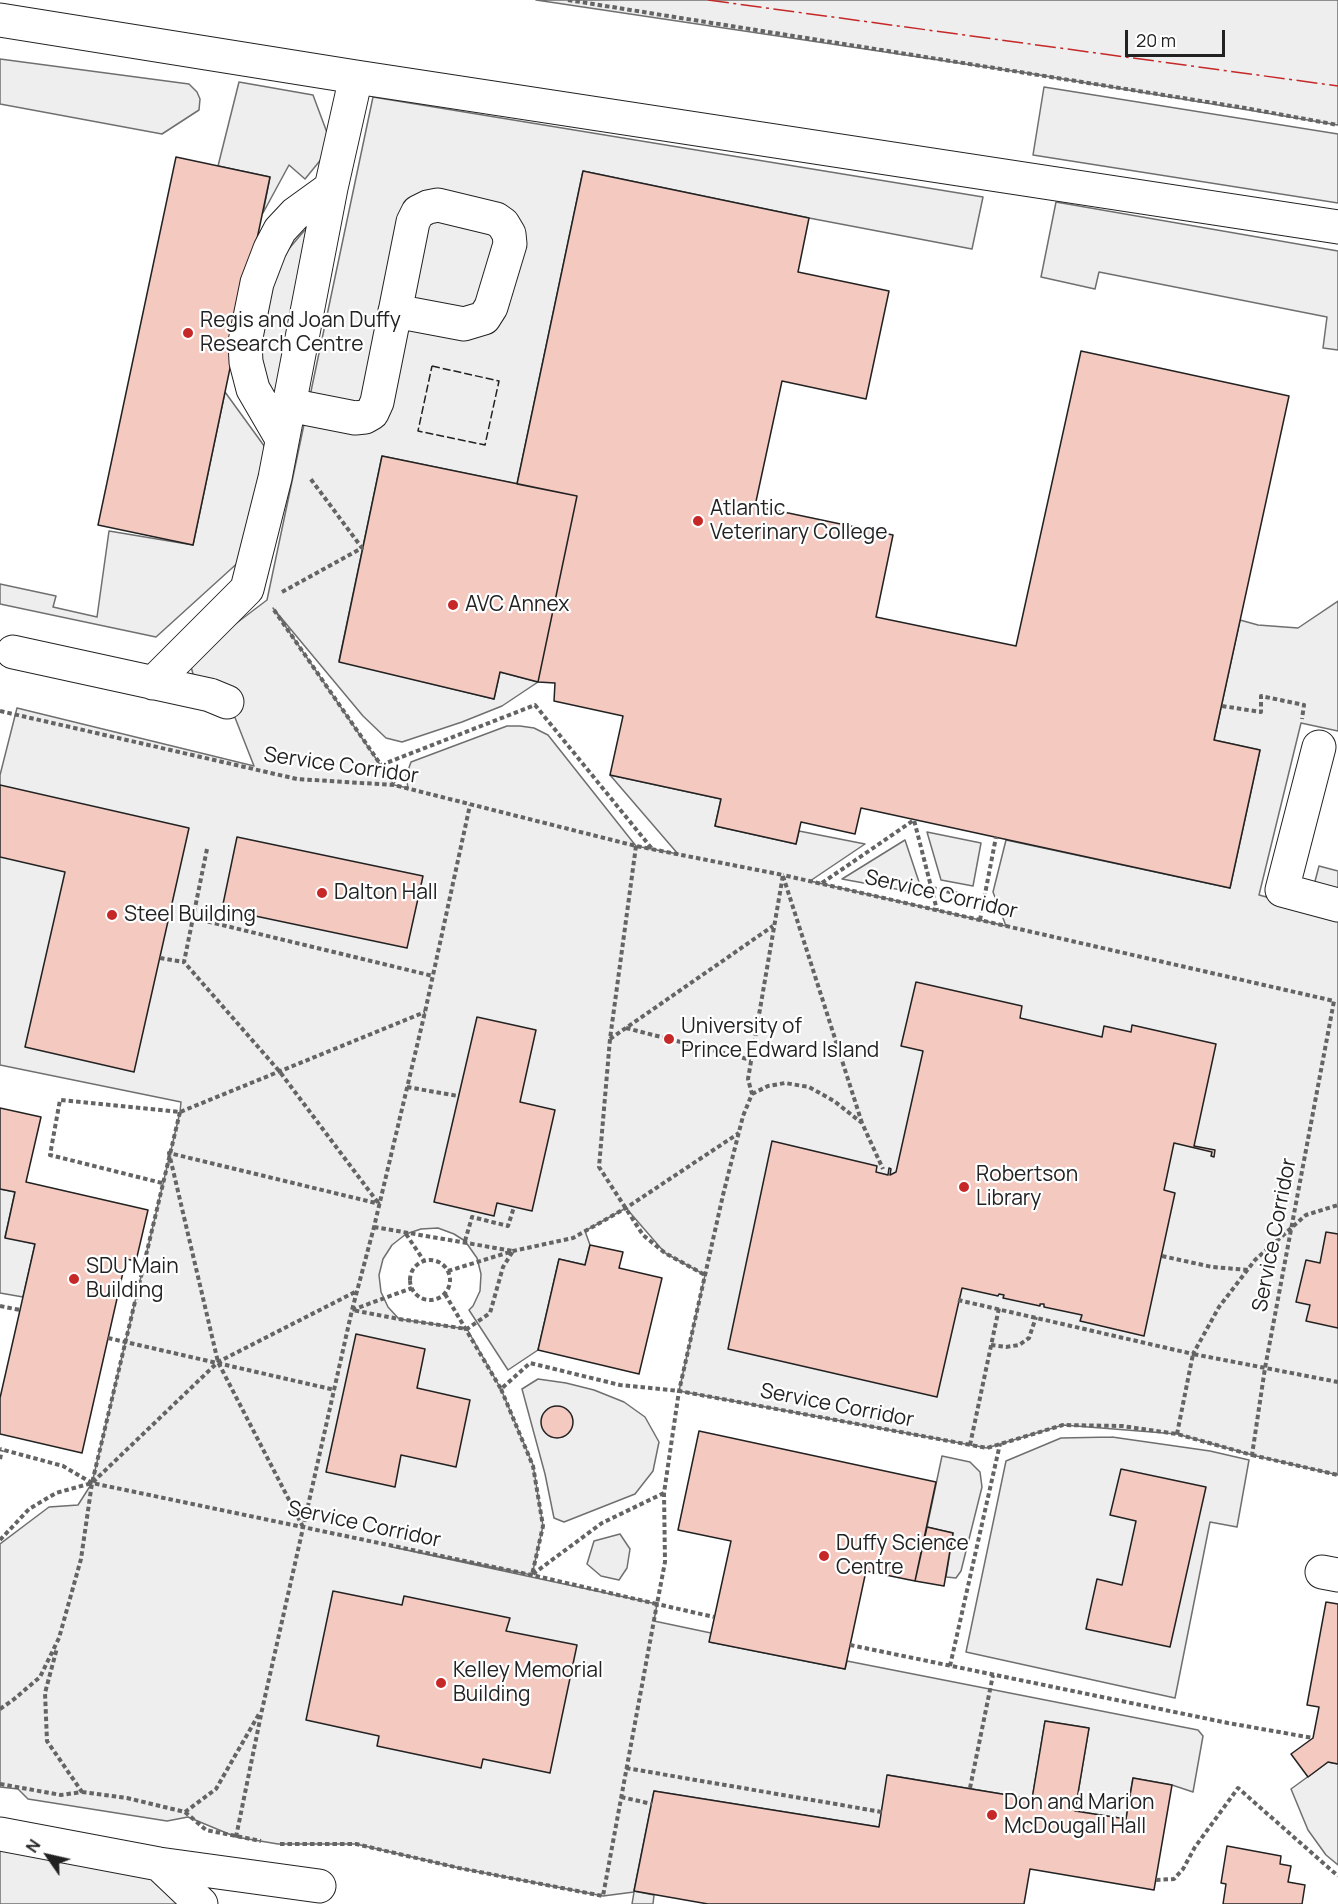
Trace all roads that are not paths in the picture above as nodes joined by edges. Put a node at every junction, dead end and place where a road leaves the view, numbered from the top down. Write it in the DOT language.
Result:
graph roads {
  1 [pos="0,20"];
  2 [pos="356,77"];
  3 [pos="331,188"];
  4 [pos="1338,227"];
  5 [pos="395,311"];
  6 [pos="289,405"];
  7 [pos="282,440"];
  8 [pos="13,652"];
  9 [pos="153,683"];
  10 [pos="227,702"];
  11 [pos="1319,747"];
  12 [pos="1338,905"];
  13 [pos="0,1834"];
  14 [pos="159,1864"];
  15 [pos="296,1891"];
  16 [pos="201,1904"];
  1 -- 2 [label="street"];
  2 -- 3 [label="street"];
  2 -- 4 [label="street"];
  3 -- 6 [label="street"];
  3 -- 7 [label="street"];
  5 -- 6 [label="street"];
  6 -- 7 [label="street"];
  7 -- 9 [label="street"];
  8 -- 9 [label="street"];
  9 -- 10 [label="street"];
  11 -- 12 [label="street"];
  13 -- 14 [label="street"];
  14 -- 15 [label="street"];
  14 -- 16 [label="street"];
}
